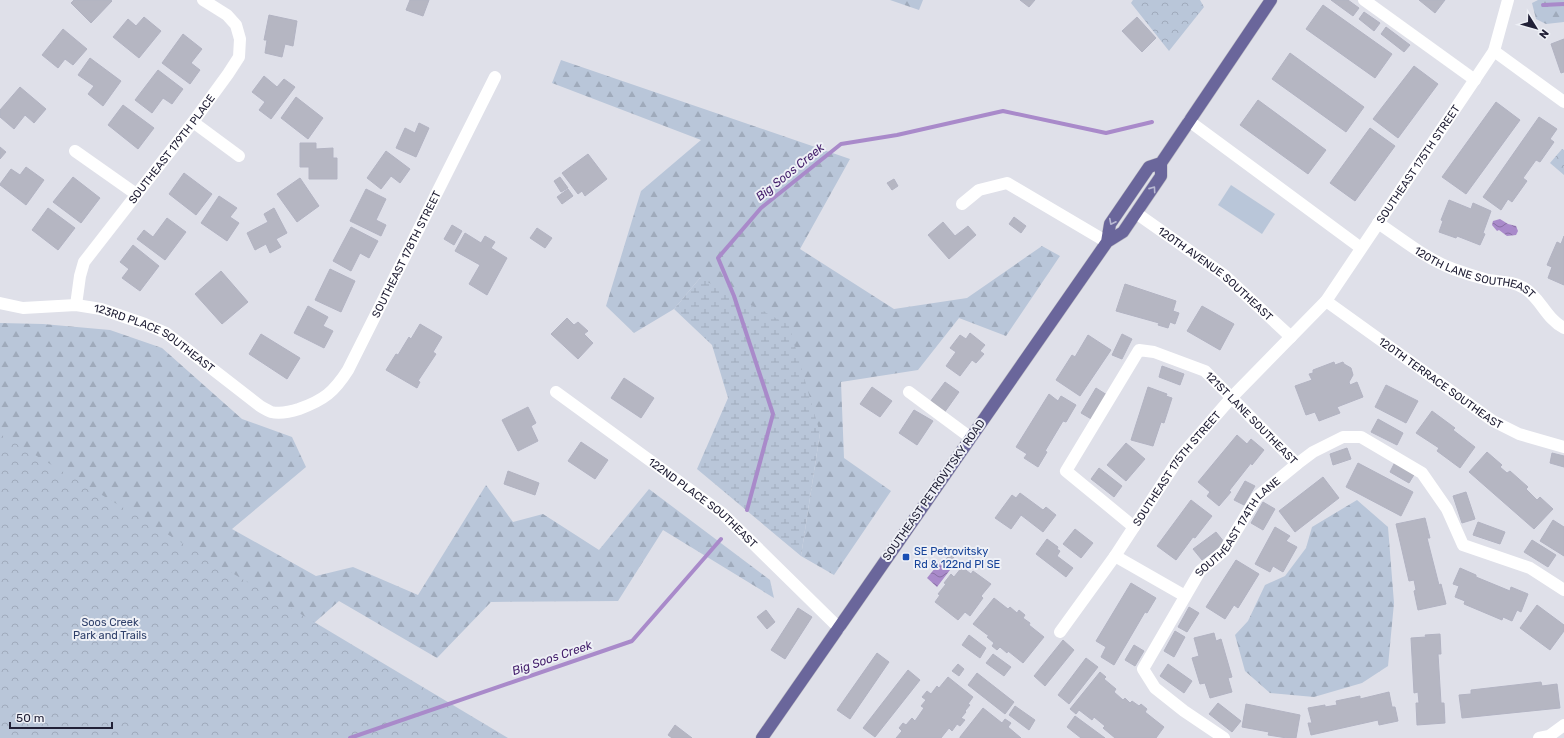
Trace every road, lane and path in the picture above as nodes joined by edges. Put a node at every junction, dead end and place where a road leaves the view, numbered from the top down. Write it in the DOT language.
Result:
graph roads {
  1 [pos="203,0"];
  2 [pos="1271,0"];
  3 [pos="1364,0"];
  4 [pos="1508,0"];
  5 [pos="1494,50"];
  6 [pos="495,77"];
  7 [pos="1475,80"];
  8 [pos="1564,102"];
  9 [pos="1189,121"];
  10 [pos="192,122"];
  11 [pos="75,152"];
  12 [pos="239,156"];
  13 [pos="1162,163"];
  14 [pos="136,194"];
  15 [pos="962,204"];
  16 [pos="1136,213"];
  17 [pos="1378,223"];
  18 [pos="1107,242"];
  19 [pos="1361,248"];
  20 [pos="1326,300"];
  21 [pos="0,303"];
  22 [pos="76,305"];
  23 [pos="1564,328"];
  24 [pos="1291,337"];
  25 [pos="556,392"];
  26 [pos="909,392"];
  27 [pos="1232,397"];
  28 [pos="294,411"];
  29 [pos="971,438"];
  30 [pos="1564,447"];
  31 [pos="1297,464"];
  32 [pos="1134,526"];
  33 [pos="1115,556"];
  34 [pos="1564,590"];
  35 [pos="1185,596"];
  36 [pos="839,628"];
  37 [pos="1060,632"];
  38 [pos="1564,724"];
  39 [pos="762,738"];
  40 [pos="1224,738"];
  41 [pos="1539,738"];
  1 -- 10 [label="street, SOUTHEAST 179TH PLACE"];
  2 -- 9 [label="main road, SOUTHEAST PETROVITSKY ROAD"];
  3 -- 7 [label="street"];
  4 -- 5 [label="street, SOUTHEAST 175TH STREET"];
  5 -- 7 [label="street, SOUTHEAST 175TH STREET"];
  5 -- 8 [label="street"];
  6 -- 28 [label="street, SOUTHEAST 178TH STREET"];
  7 -- 17 [label="street, SOUTHEAST 175TH STREET"];
  9 -- 13 [label="main road, SOUTHEAST PETROVITSKY ROAD"];
  9 -- 19 [label="street"];
  10 -- 12 [label="street"];
  10 -- 14 [label="street, SOUTHEAST 179TH PLACE"];
  11 -- 14 [label="street"];
  16 -- 13 [label="main road, SOUTHEAST PETROVITSKY ROAD, one-way"];
  13 -- 18 [label="main road, SOUTHEAST PETROVITSKY ROAD, one-way"];
  14 -- 22 [label="street, SOUTHEAST 179TH PLACE"];
  15 -- 18 [label="street"];
  16 -- 18 [label="main road, SOUTHEAST PETROVITSKY ROAD"];
  16 -- 24 [label="street, 120TH AVENUE SOUTHEAST"];
  17 -- 19 [label="street, SOUTHEAST 175TH STREET"];
  17 -- 23 [label="street, 120TH LANE SOUTHEAST"];
  18 -- 29 [label="main road, SOUTHEAST PETROVITSKY ROAD"];
  19 -- 20 [label="street, SOUTHEAST 175TH STREET"];
  20 -- 24 [label="street, SOUTHEAST 175TH STREET"];
  20 -- 30 [label="street, 120TH TERRACE SOUTHEAST"];
  21 -- 22 [label="street, 123RD PLACE SOUTHEAST"];
  22 -- 28 [label="street, 123RD PLACE SOUTHEAST"];
  24 -- 27 [label="street, SOUTHEAST 175TH STREET"];
  25 -- 36 [label="street, 122ND PLACE SOUTHEAST"];
  26 -- 29 [label="street"];
  27 -- 31 [label="street, 121ST LANE SOUTHEAST"];
  27 -- 32 [label="street, SOUTHEAST 175TH STREET"];
  27 -- 32 [label="street, 121ST LANE SOUTHEAST"];
  29 -- 36 [label="main road, SOUTHEAST PETROVITSKY ROAD"];
  31 -- 34 [label="street, 121ST LANE SOUTHEAST"];
  31 -- 35 [label="street, SOUTHEAST 174TH LANE"];
  32 -- 33 [label="street, SOUTHEAST 175TH STREET"];
  33 -- 35 [label="street"];
  33 -- 37 [label="street, SOUTHEAST 175TH STREET"];
  35 -- 40 [label="street, SOUTHEAST 174TH LANE"];
  36 -- 39 [label="main road, SOUTHEAST PETROVITSKY ROAD"];
  38 -- 41 [label="street"];
}
